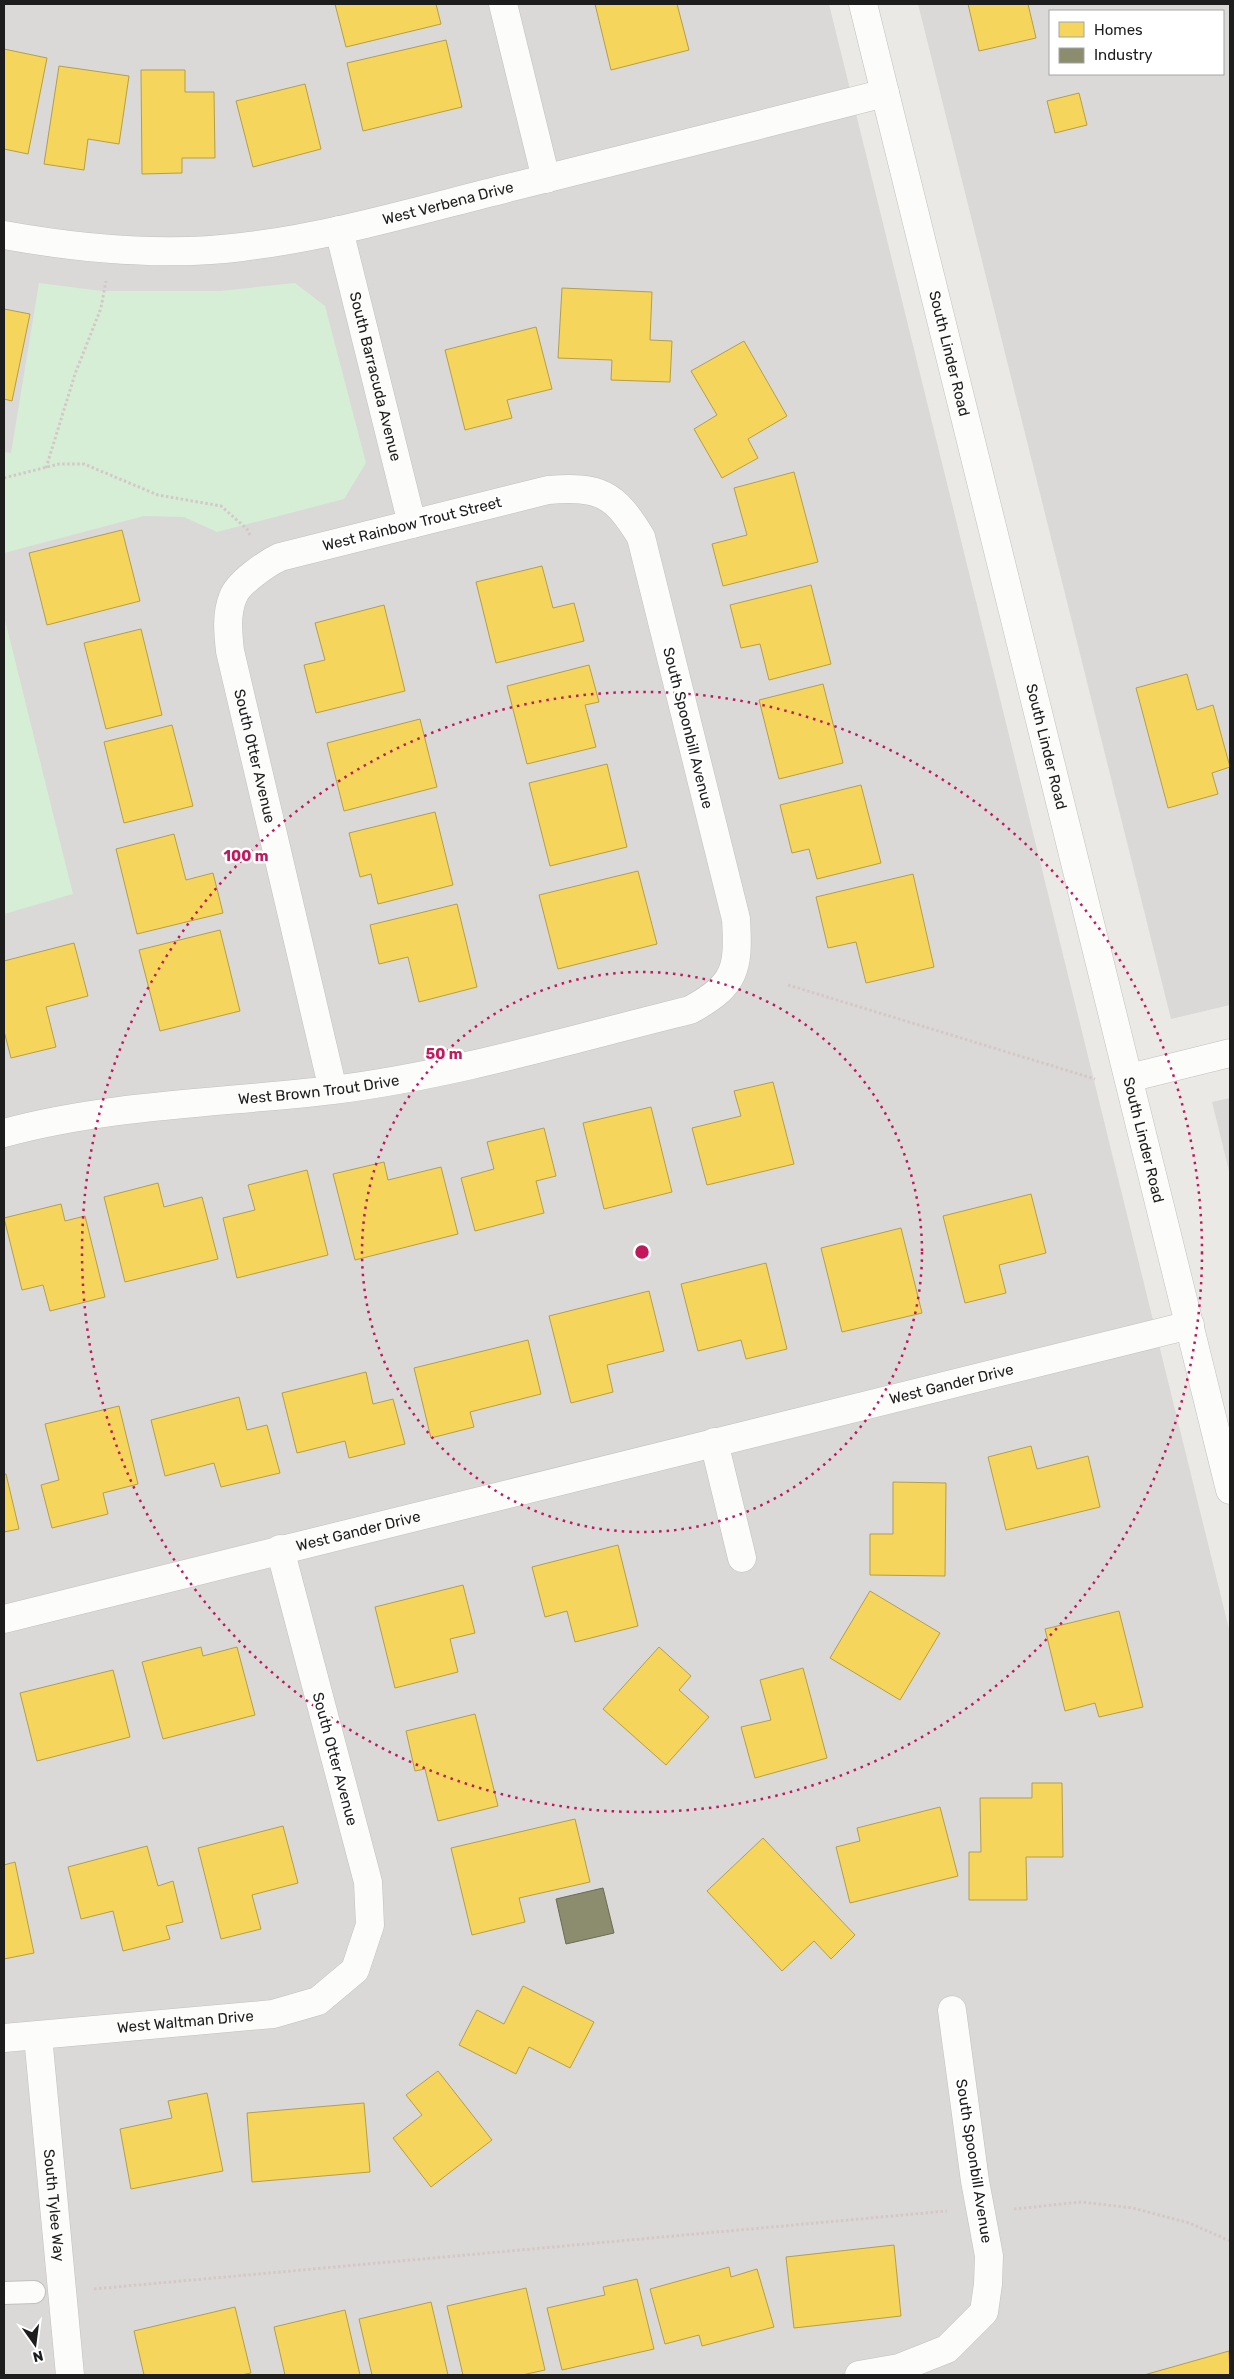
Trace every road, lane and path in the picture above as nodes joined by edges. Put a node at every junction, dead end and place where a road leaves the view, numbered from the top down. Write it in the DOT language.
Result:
graph roads {
  1 [pos="503,4"];
  2 [pos="863,4"];
  3 [pos="885,94"];
  4 [pos="546,179"];
  5 [pos="339,230"];
  6 [pos="4,234"];
  7 [pos="110,248"];
  8 [pos="45,468"];
  9 [pos="4,478"];
  10 [pos="605,494"];
  11 [pos="412,524"];
  12 [pos="262,566"];
  13 [pos="233,595"];
  14 [pos="733,975"];
  15 [pos="788,985"];
  16 [pos="1230,1053"];
  17 [pos="1129,1078"];
  18 [pos="1095,1080"];
  19 [pos="333,1090"];
  20 [pos="4,1133"];
  21 [pos="1190,1324"];
  22 [pos="714,1442"];
  23 [pos="1230,1490"];
  24 [pos="280,1549"];
  25 [pos="742,1558"];
  26 [pos="4,1619"];
  27 [pos="355,1970"];
  28 [pos="952,2010"];
  29 [pos="38,2036"];
  30 [pos="4,2038"];
  31 [pos="1008,2208"];
  32 [pos="954,2210"];
  33 [pos="1230,2241"];
  34 [pos="86,2290"];
  35 [pos="34,2292"];
  36 [pos="4,2293"];
  37 [pos="70,2375"];
  38 [pos="859,2375"];
  1 -- 4 [label="street"];
  2 -- 3 [label="street, South Linder Road"];
  3 -- 4 [label="street, West Verbena Drive"];
  3 -- 17 [label="street, South Linder Road"];
  4 -- 5 [label="street, West Verbena Drive"];
  5 -- 7 [label="street, West Verbena Drive"];
  5 -- 11 [label="street, South Barracuda Avenue"];
  6 -- 7 [label="street, West Verbena Drive"];
  7 -- 8 [label="path"];
  8 -- 9 [label="path"];
  8 -- 12 [label="path"];
  10 -- 11 [label="street, West Rainbow Trout Street"];
  10 -- 14 [label="street, South Spoonbill Avenue"];
  11 -- 12 [label="street, West Rainbow Trout Street"];
  12 -- 13 [label="street, West Rainbow Trout Street"];
  13 -- 19 [label="street, South Otter Avenue"];
  14 -- 19 [label="street, West Brown Trout Drive"];
  15 -- 18 [label="path"];
  16 -- 17 [label="street"];
  17 -- 21 [label="street, South Linder Road"];
  19 -- 20 [label="street, West Brown Trout Drive"];
  21 -- 22 [label="street, West Gander Drive"];
  21 -- 23 [label="street, South Linder Road"];
  22 -- 24 [label="street, West Gander Drive"];
  22 -- 25 [label="street"];
  24 -- 26 [label="street, West Gander Drive"];
  24 -- 27 [label="street, South Otter Avenue"];
  27 -- 29 [label="street, West Waltman Drive"];
  28 -- 38 [label="street, South Spoonbill Avenue"];
  29 -- 30 [label="street, West Waltman Drive"];
  29 -- 37 [label="street, South Tylee Way"];
  31 -- 33 [label="path"];
  32 -- 34 [label="path"];
  35 -- 36 [label="lane"];
}
